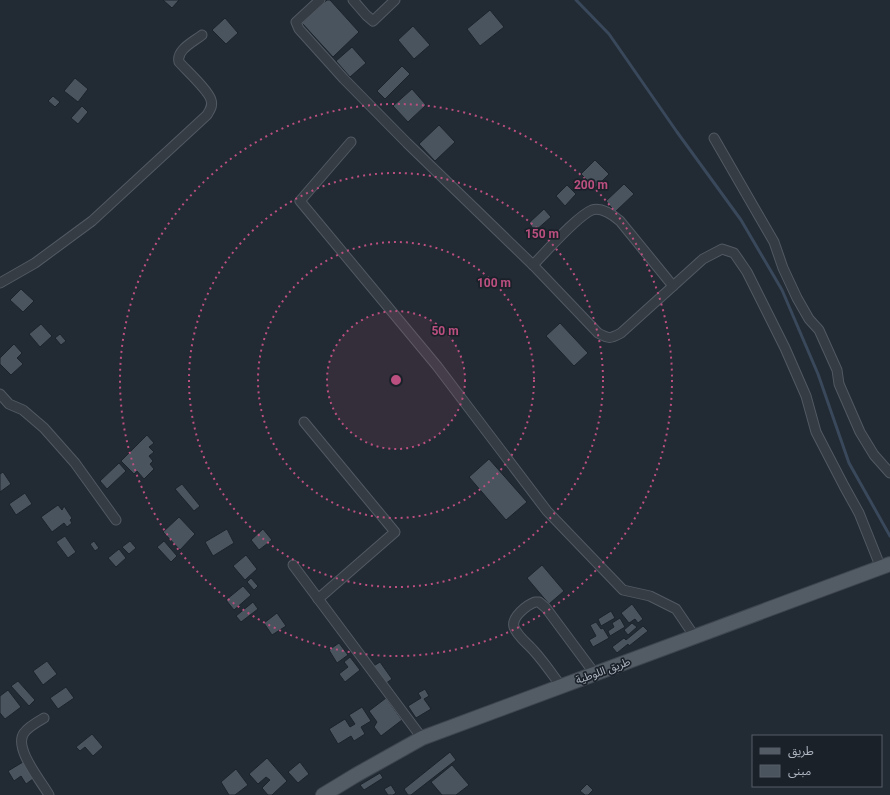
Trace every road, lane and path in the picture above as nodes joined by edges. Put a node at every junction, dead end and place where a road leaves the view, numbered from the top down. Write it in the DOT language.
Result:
graph roads {
  1 [pos="320,0"];
  2 [pos="354,0"];
  3 [pos="395,0"];
  4 [pos="202,35"];
  5 [pos="714,138"];
  6 [pos="351,142"];
  7 [pos="534,265"];
  8 [pos="0,283"];
  9 [pos="673,286"];
  10 [pos="0,394"];
  11 [pos="304,422"];
  12 [pos="890,473"];
  13 [pos="116,520"];
  14 [pos="293,565"];
  15 [pos="885,566"];
  16 [pos="318,599"];
  17 [pos="695,636"];
  18 [pos="595,674"];
  19 [pos="561,686"];
  20 [pos="44,718"];
  21 [pos="422,738"];
  22 [pos="49,795"];
  23 [pos="324,795"];
  1 -- 7 [label="street"];
  2 -- 3 [label="street"];
  4 -- 8 [label="street"];
  5 -- 12 [label="street"];
  6 -- 17 [label="street"];
  7 -- 9 [label="street"];
  7 -- 9 [label="street"];
  9 -- 15 [label="street"];
  10 -- 13 [label="street"];
  11 -- 16 [label="street"];
  14 -- 16 [label="street"];
  15 -- 17 [label="main road, طريق اللوطية"];
  16 -- 21 [label="street"];
  17 -- 18 [label="main road, طريق اللوطية"];
  18 -- 19 [label="main road, طريق اللوطية"];
  18 -- 19 [label="street"];
  19 -- 21 [label="main road, طريق اللوطية"];
  20 -- 22 [label="street"];
  21 -- 23 [label="main road, طريق اللوطية"];
}
